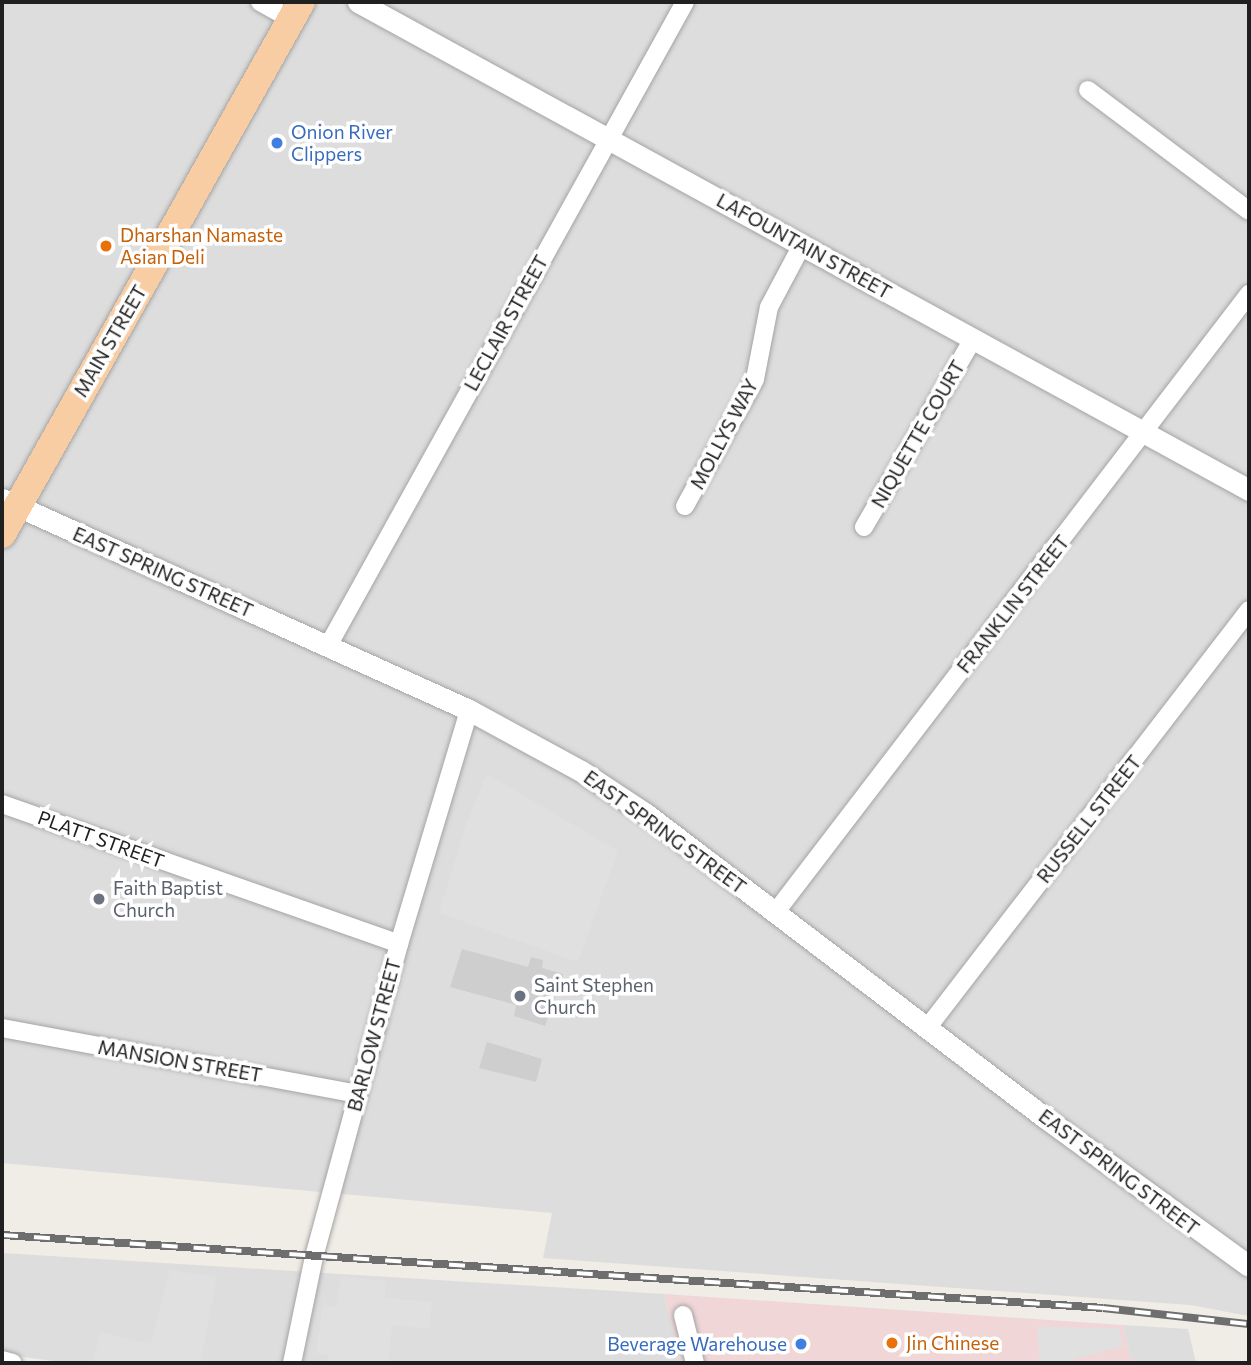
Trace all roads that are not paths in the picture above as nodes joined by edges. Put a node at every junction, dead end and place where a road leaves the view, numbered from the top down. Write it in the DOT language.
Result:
graph roads {
  1 [pos="260,2"];
  2 [pos="358,2"];
  3 [pos="685,2"];
  4 [pos="296,10"];
  5 [pos="1088,90"];
  6 [pos="609,137"];
  7 [pos="1249,211"];
  8 [pos="802,245"];
  9 [pos="1249,294"];
  10 [pos="972,341"];
  11 [pos="1145,433"];
  12 [pos="1249,490"];
  13 [pos="9,503"];
  14 [pos="685,506"];
  15 [pos="864,527"];
  16 [pos="2,534"];
  17 [pos="1249,610"];
  18 [pos="328,646"];
  19 [pos="469,710"];
  20 [pos="2,804"];
  21 [pos="775,913"];
  22 [pos="399,944"];
  23 [pos="928,1027"];
  24 [pos="2,1028"];
  25 [pos="358,1094"];
  26 [pos="1249,1266"];
  27 [pos="683,1315"];
  28 [pos="292,1363"];
  29 [pos="695,1363"];
  1 -- 4 [label="street"];
  2 -- 6 [label="street, LAFOUNTAIN STREET"];
  3 -- 6 [label="street, LECLAIR STREET"];
  4 -- 13 [label="main road, MAIN STREET"];
  5 -- 7 [label="street"];
  6 -- 8 [label="street, LAFOUNTAIN STREET"];
  6 -- 18 [label="street, LECLAIR STREET"];
  8 -- 10 [label="street, LAFOUNTAIN STREET"];
  8 -- 14 [label="street, MOLLYS WAY"];
  9 -- 11 [label="street, FRANKLIN STREET"];
  10 -- 11 [label="street, LAFOUNTAIN STREET"];
  10 -- 15 [label="street, NIQUETTE COURT"];
  11 -- 12 [label="street, LAFOUNTAIN STREET"];
  11 -- 21 [label="street, FRANKLIN STREET"];
  13 -- 16 [label="main road, MAIN STREET"];
  13 -- 18 [label="street, EAST SPRING STREET"];
  17 -- 23 [label="street, RUSSELL STREET"];
  18 -- 19 [label="street, EAST SPRING STREET"];
  19 -- 21 [label="street, EAST SPRING STREET"];
  19 -- 22 [label="street, BARLOW STREET"];
  20 -- 22 [label="street, PLATT STREET"];
  21 -- 23 [label="street, EAST SPRING STREET"];
  22 -- 25 [label="street, BARLOW STREET"];
  23 -- 26 [label="street, EAST SPRING STREET"];
  24 -- 25 [label="street, MANSION STREET"];
  25 -- 28 [label="street, BARLOW STREET"];
  27 -- 29 [label="street"];
}
